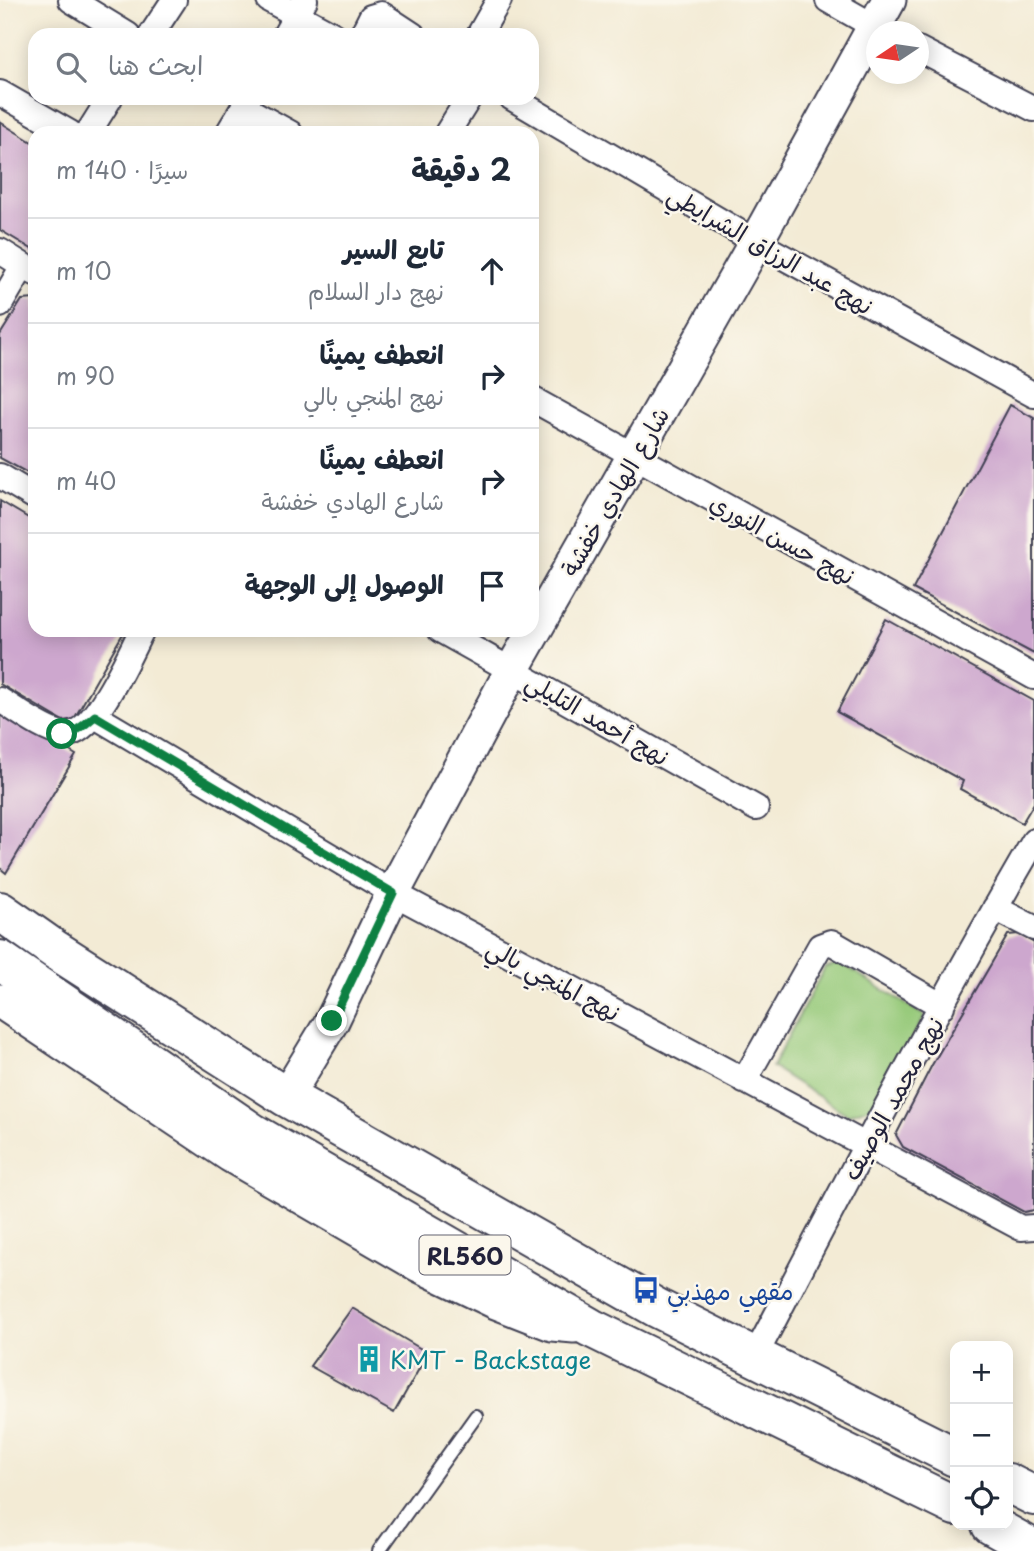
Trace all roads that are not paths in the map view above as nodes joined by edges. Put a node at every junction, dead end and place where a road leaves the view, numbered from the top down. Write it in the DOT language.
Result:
graph roads {
  1 [pos="71,0"];
  2 [pos="174,0"];
  3 [pos="269,0"];
  4 [pos="499,0"];
  5 [pos="828,0"];
  6 [pos="295,17"];
  7 [pos="883,19"];
  8 [pos="117,28"];
  9 [pos="156,28"];
  10 [pos="319,28"];
  11 [pos="366,28"];
  12 [pos="402,28"];
  13 [pos="483,28"];
  14 [pos="929,54"];
  15 [pos="0,93"];
  16 [pos="106,105"];
  17 [pos="245,105"];
  18 [pos="249,105"];
  19 [pos="457,105"];
  20 [pos="524,105"];
  21 [pos="1034,109"];
  22 [pos="57,126"];
  23 [pos="92,126"];
  24 [pos="232,126"];
  25 [pos="280,126"];
  26 [pos="449,126"];
  27 [pos="756,243"];
  28 [pos="0,251"];
  29 [pos="28,269"];
  30 [pos="28,271"];
  31 [pos="0,305"];
  32 [pos="1034,395"];
  33 [pos="539,402"];
  34 [pos="634,456"];
  35 [pos="0,476"];
  36 [pos="28,493"];
  37 [pos="539,623"];
  38 [pos="138,637"];
  39 [pos="453,637"];
  40 [pos="531,637"];
  41 [pos="512,670"];
  42 [pos="1034,677"];
  43 [pos="0,701"];
  44 [pos="95,716"];
  45 [pos="756,808"];
  46 [pos="1034,841"];
  47 [pos="393,893"];
  48 [pos="995,908"];
  49 [pos="0,911"];
  50 [pos="1034,928"];
  51 [pos="0,960"];
  52 [pos="0,1001"];
  53 [pos="942,1006"];
  54 [pos="744,1081"];
  55 [pos="286,1097"];
  56 [pos="865,1147"];
  57 [pos="1028,1228"];
  58 [pos="591,1328"];
  59 [pos="754,1358"];
  60 [pos="476,1416"];
  61 [pos="950,1455"];
  62 [pos="1013,1486"];
  63 [pos="1034,1496"];
  64 [pos="950,1504"];
  65 [pos="1000,1530"];
  66 [pos="1034,1549"];
  67 [pos="379,1551"];
  1 -- 8 [label="street"];
  2 -- 9 [label="street"];
  3 -- 6 [label="street"];
  4 -- 13 [label="street"];
  5 -- 7 [label="street"];
  6 -- 10 [label="street"];
  7 -- 27 [label="street, شارع الهادي خفشة"];
  11 -- 12 [label="street"];
  14 -- 21 [label="street"];
  15 -- 22 [label="street"];
  16 -- 23 [label="street"];
  17 -- 24 [label="street"];
  18 -- 25 [label="street"];
  19 -- 26 [label="street"];
  20 -- 27 [label="street, نهج عبد الرزاق الشرايطي"];
  27 -- 32 [label="street, نهج عبد الرزاق الشرايطي"];
  27 -- 34 [label="street, شارع الهادي خفشة"];
  28 -- 29 [label="street"];
  30 -- 31 [label="street"];
  33 -- 34 [label="street, نهج حسن النوري"];
  34 -- 37 [label="street, شارع الهادي خفشة"];
  34 -- 42 [label="street, نهج حسن النوري"];
  35 -- 36 [label="street"];
  38 -- 44 [label="street"];
  39 -- 41 [label="street, نهج أحمد التليلي"];
  40 -- 41 [label="street, شارع الهادي خفشة"];
  41 -- 45 [label="street, نهج أحمد التليلي"];
  41 -- 47 [label="street, شارع الهادي خفشة"];
  43 -- 44 [label="street"];
  44 -- 47 [label="street, نهج المنجي بالي"];
  46 -- 48 [label="street, نهج محمد الوصيف"];
  47 -- 54 [label="street, نهج المنجي بالي"];
  47 -- 55 [label="street, شارع الهادي خفشة"];
  48 -- 50 [label="street"];
  48 -- 53 [label="street, نهج محمد الوصيف"];
  49 -- 55 [label="highway, RL560"];
  51 -- 58 [label="highway, RL560"];
  52 -- 58 [label="street"];
  53 -- 54 [label="street"];
  53 -- 56 [label="street, نهج محمد الوصيف"];
  54 -- 56 [label="street, نهج المنجي بالي"];
  55 -- 59 [label="highway, RL560"];
  56 -- 57 [label="street, نهج المنجي بالي"];
  56 -- 59 [label="street, نهج محمد الوصيف"];
  58 -- 64 [label="highway, RL560"];
  59 -- 61 [label="highway, RL560"];
  60 -- 67 [label="lane"];
  62 -- 63 [label="highway"];
  65 -- 66 [label="highway"];
}
